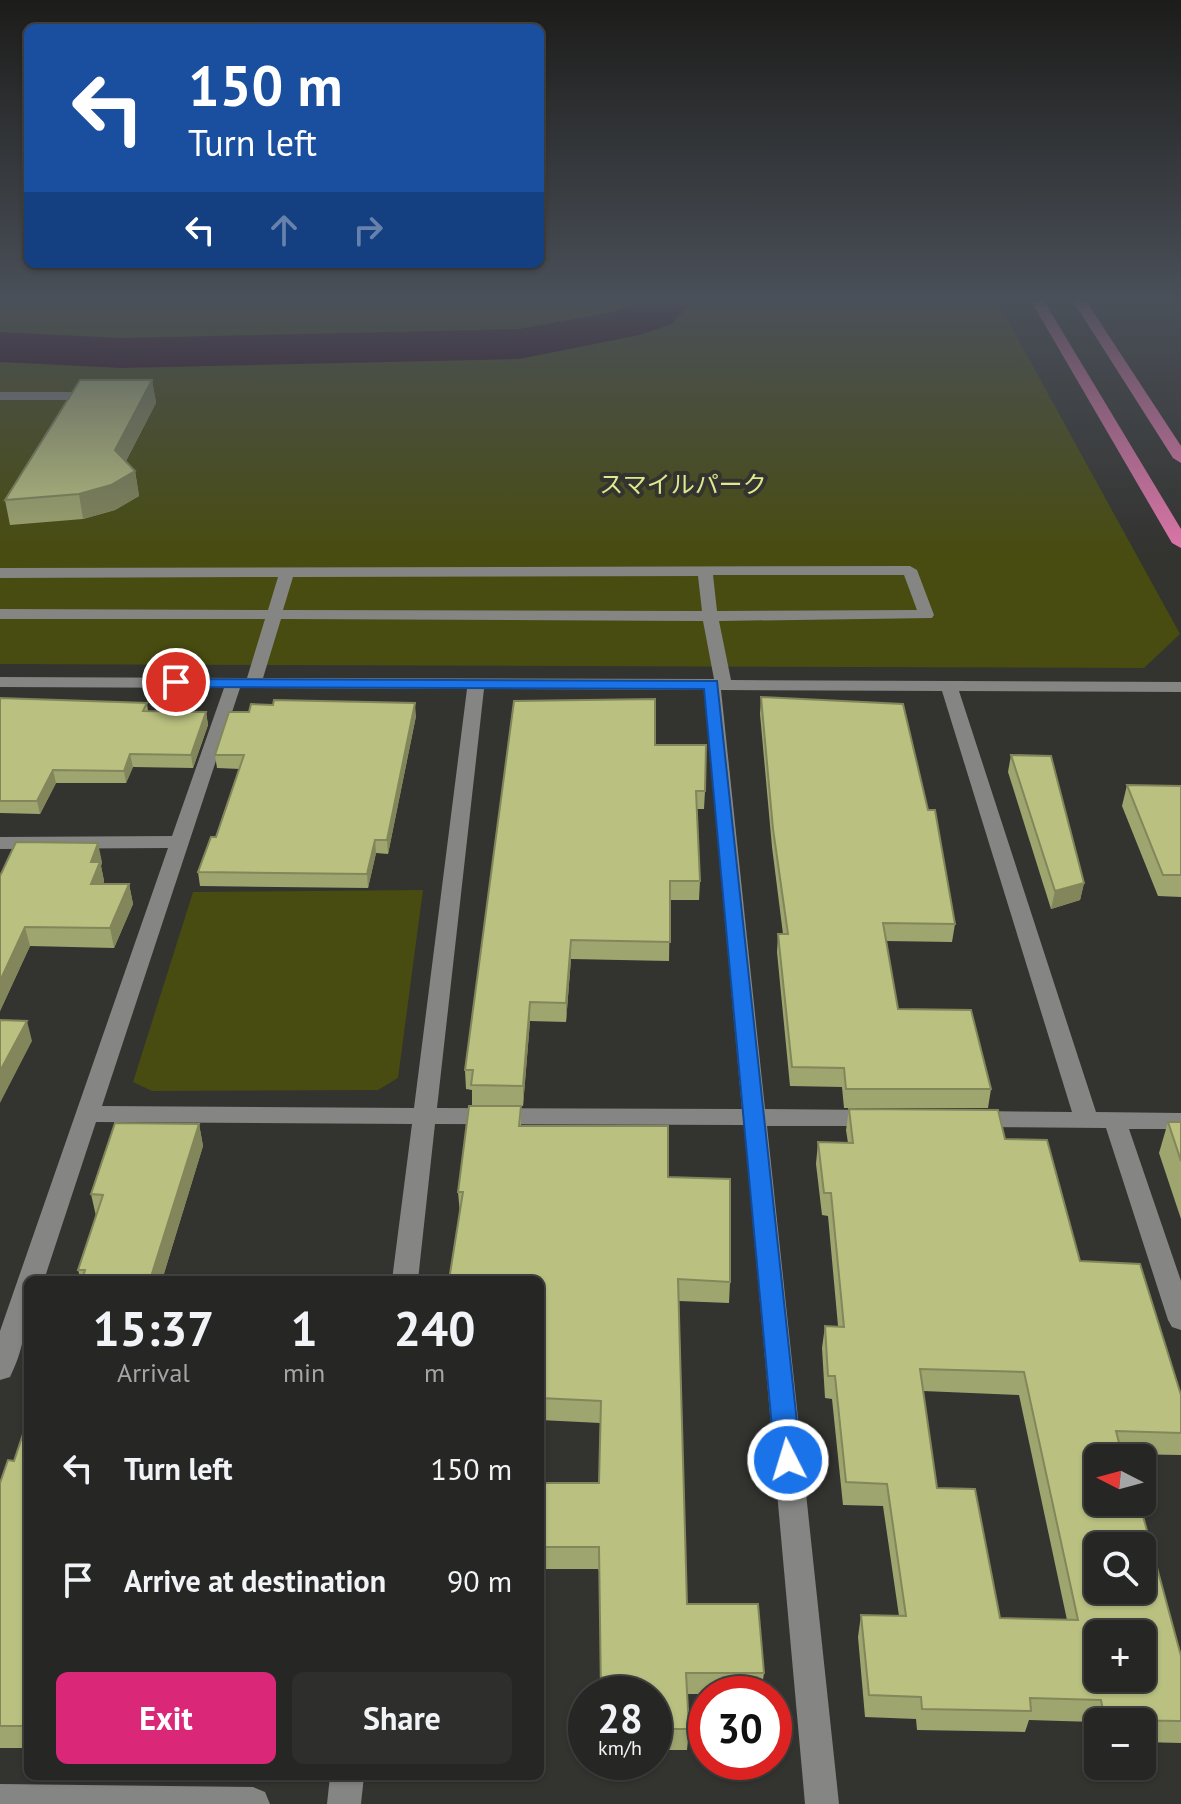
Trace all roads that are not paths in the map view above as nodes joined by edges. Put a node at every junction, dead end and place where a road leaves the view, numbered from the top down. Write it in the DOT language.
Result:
graph roads {
  1 [pos="1087,385"];
  2 [pos="1134,385"];
  3 [pos="0,396"];
  4 [pos="113,396"];
  5 [pos="1181,458"];
  6 [pos="1181,543"];
  7 [pos="705,571"];
  8 [pos="287,572"];
  9 [pos="0,573"];
  10 [pos="0,614"];
  11 [pos="274,616"];
  12 [pos="710,616"];
  13 [pos="0,682"];
  14 [pos="244,682"];
  15 [pos="476,683"];
  16 [pos="717,684"];
  17 [pos="949,685"];
  18 [pos="1181,687"];
  19 [pos="182,842"];
  20 [pos="0,843"];
  21 [pos="88,1114"];
  22 [pos="754,1117"];
  23 [pos="424,1118"];
  24 [pos="897,1118"];
  25 [pos="960,1119"];
  26 [pos="1087,1121"];
  27 [pos="1115,1121"];
  28 [pos="1181,1121"];
  29 [pos="32,1276"];
  30 [pos="405,1276"];
  31 [pos="24,1300"];
  32 [pos="1181,1320"];
  33 [pos="0,1369"];
  34 [pos="347,1780"];
  35 [pos="0,1801"];
  36 [pos="253,1804"];
  37 [pos="344,1804"];
  38 [pos="822,1804"];
  1 -- 6 [label="highway"];
  2 -- 5 [label="highway"];
  3 -- 4 [label="street"];
  7 -- 8 [label="street"];
  7 -- 12 [label="street"];
  7 -- 12 [label="street"];
  8 -- 9 [label="street"];
  8 -- 11 [label="street"];
  10 -- 11 [label="street"];
  11 -- 12 [label="street"];
  11 -- 14 [label="street"];
  12 -- 16 [label="street"];
  13 -- 14 [label="street"];
  14 -- 15 [label="street"];
  14 -- 19 [label="street"];
  15 -- 16 [label="street"];
  15 -- 23 [label="street"];
  16 -- 17 [label="street"];
  16 -- 22 [label="street"];
  17 -- 18 [label="street"];
  17 -- 26 [label="street"];
  19 -- 20 [label="street"];
  19 -- 21 [label="street"];
  21 -- 23 [label="street"];
  21 -- 29 [label="street"];
  22 -- 23 [label="street"];
  22 -- 24 [label="street"];
  22 -- 38 [label="street"];
  23 -- 30 [label="street"];
  25 -- 26 [label="street"];
  26 -- 27 [label="street"];
  27 -- 28 [label="street"];
  27 -- 32 [label="street"];
  31 -- 33 [label="street"];
  34 -- 37 [label="street"];
  35 -- 36 [label="street"];
}
